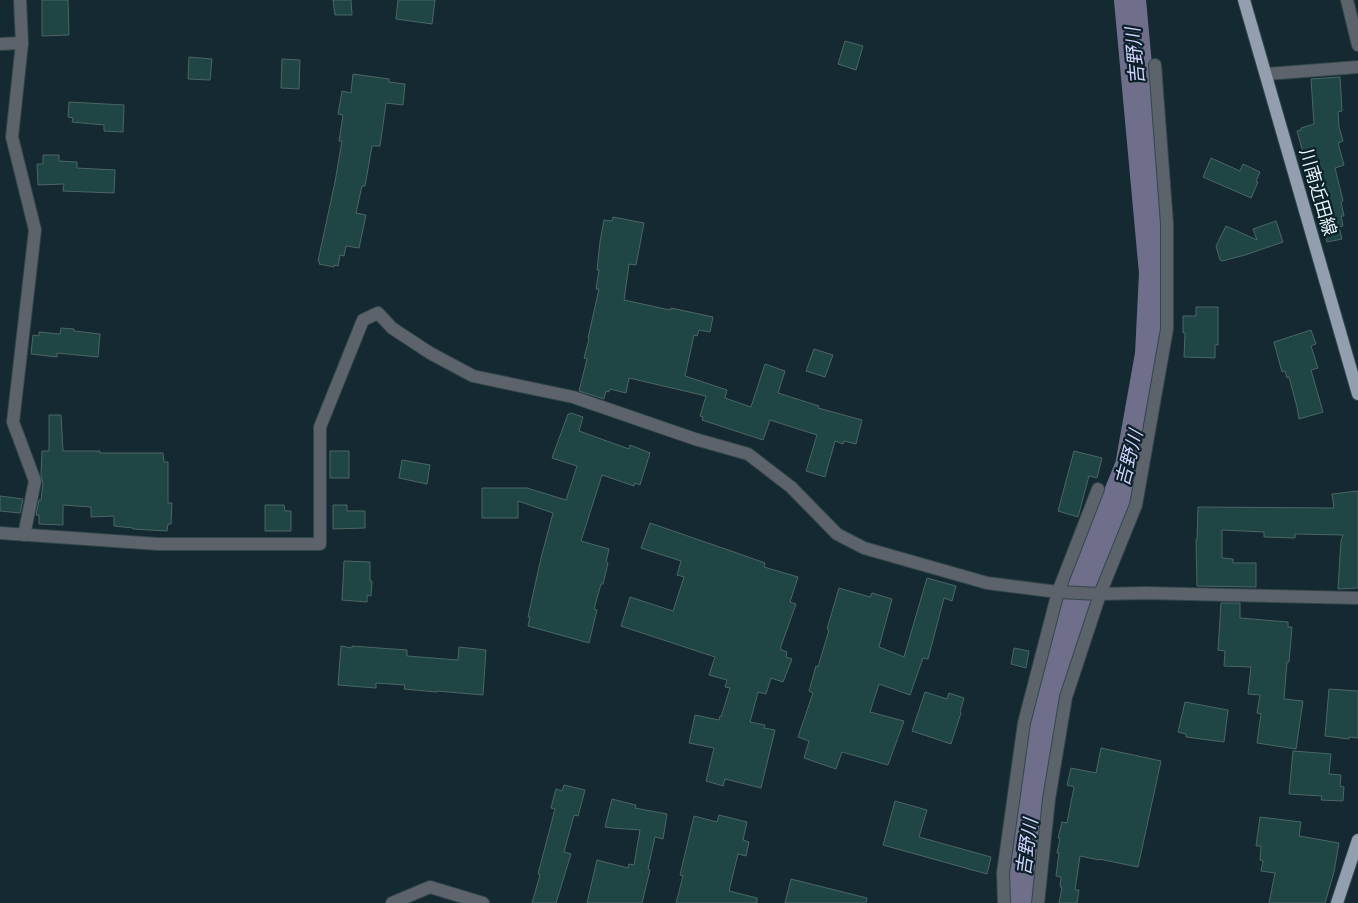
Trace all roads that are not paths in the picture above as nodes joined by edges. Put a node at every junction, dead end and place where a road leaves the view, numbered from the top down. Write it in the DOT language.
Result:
graph roads {
  1 [pos="20,0"];
  2 [pos="1244,0"];
  3 [pos="1347,0"];
  4 [pos="22,43"];
  5 [pos="0,44"];
  6 [pos="1358,45"];
  7 [pos="1155,65"];
  8 [pos="1358,68"];
  9 [pos="1266,74"];
  10 [pos="1358,394"];
  11 [pos="1098,489"];
  12 [pos="0,533"];
  13 [pos="24,535"];
  14 [pos="1058,592"];
  15 [pos="1100,594"];
  16 [pos="1358,598"];
  17 [pos="1358,840"];
  18 [pos="392,903"];
  19 [pos="482,903"];
  20 [pos="1004,903"];
  21 [pos="1038,903"];
  22 [pos="1337,903"];
  1 -- 4 [label="street"];
  2 -- 9 [label="main road, 川南近田線"];
  3 -- 6 [label="street"];
  4 -- 5 [label="street"];
  4 -- 13 [label="street"];
  7 -- 15 [label="street"];
  8 -- 9 [label="street"];
  9 -- 10 [label="main road, 川南近田線"];
  11 -- 14 [label="street"];
  12 -- 13 [label="street"];
  13 -- 14 [label="street"];
  14 -- 15 [label="street"];
  14 -- 20 [label="street"];
  15 -- 16 [label="street"];
  15 -- 21 [label="street"];
  17 -- 22 [label="main road"];
  18 -- 19 [label="street"];
}
